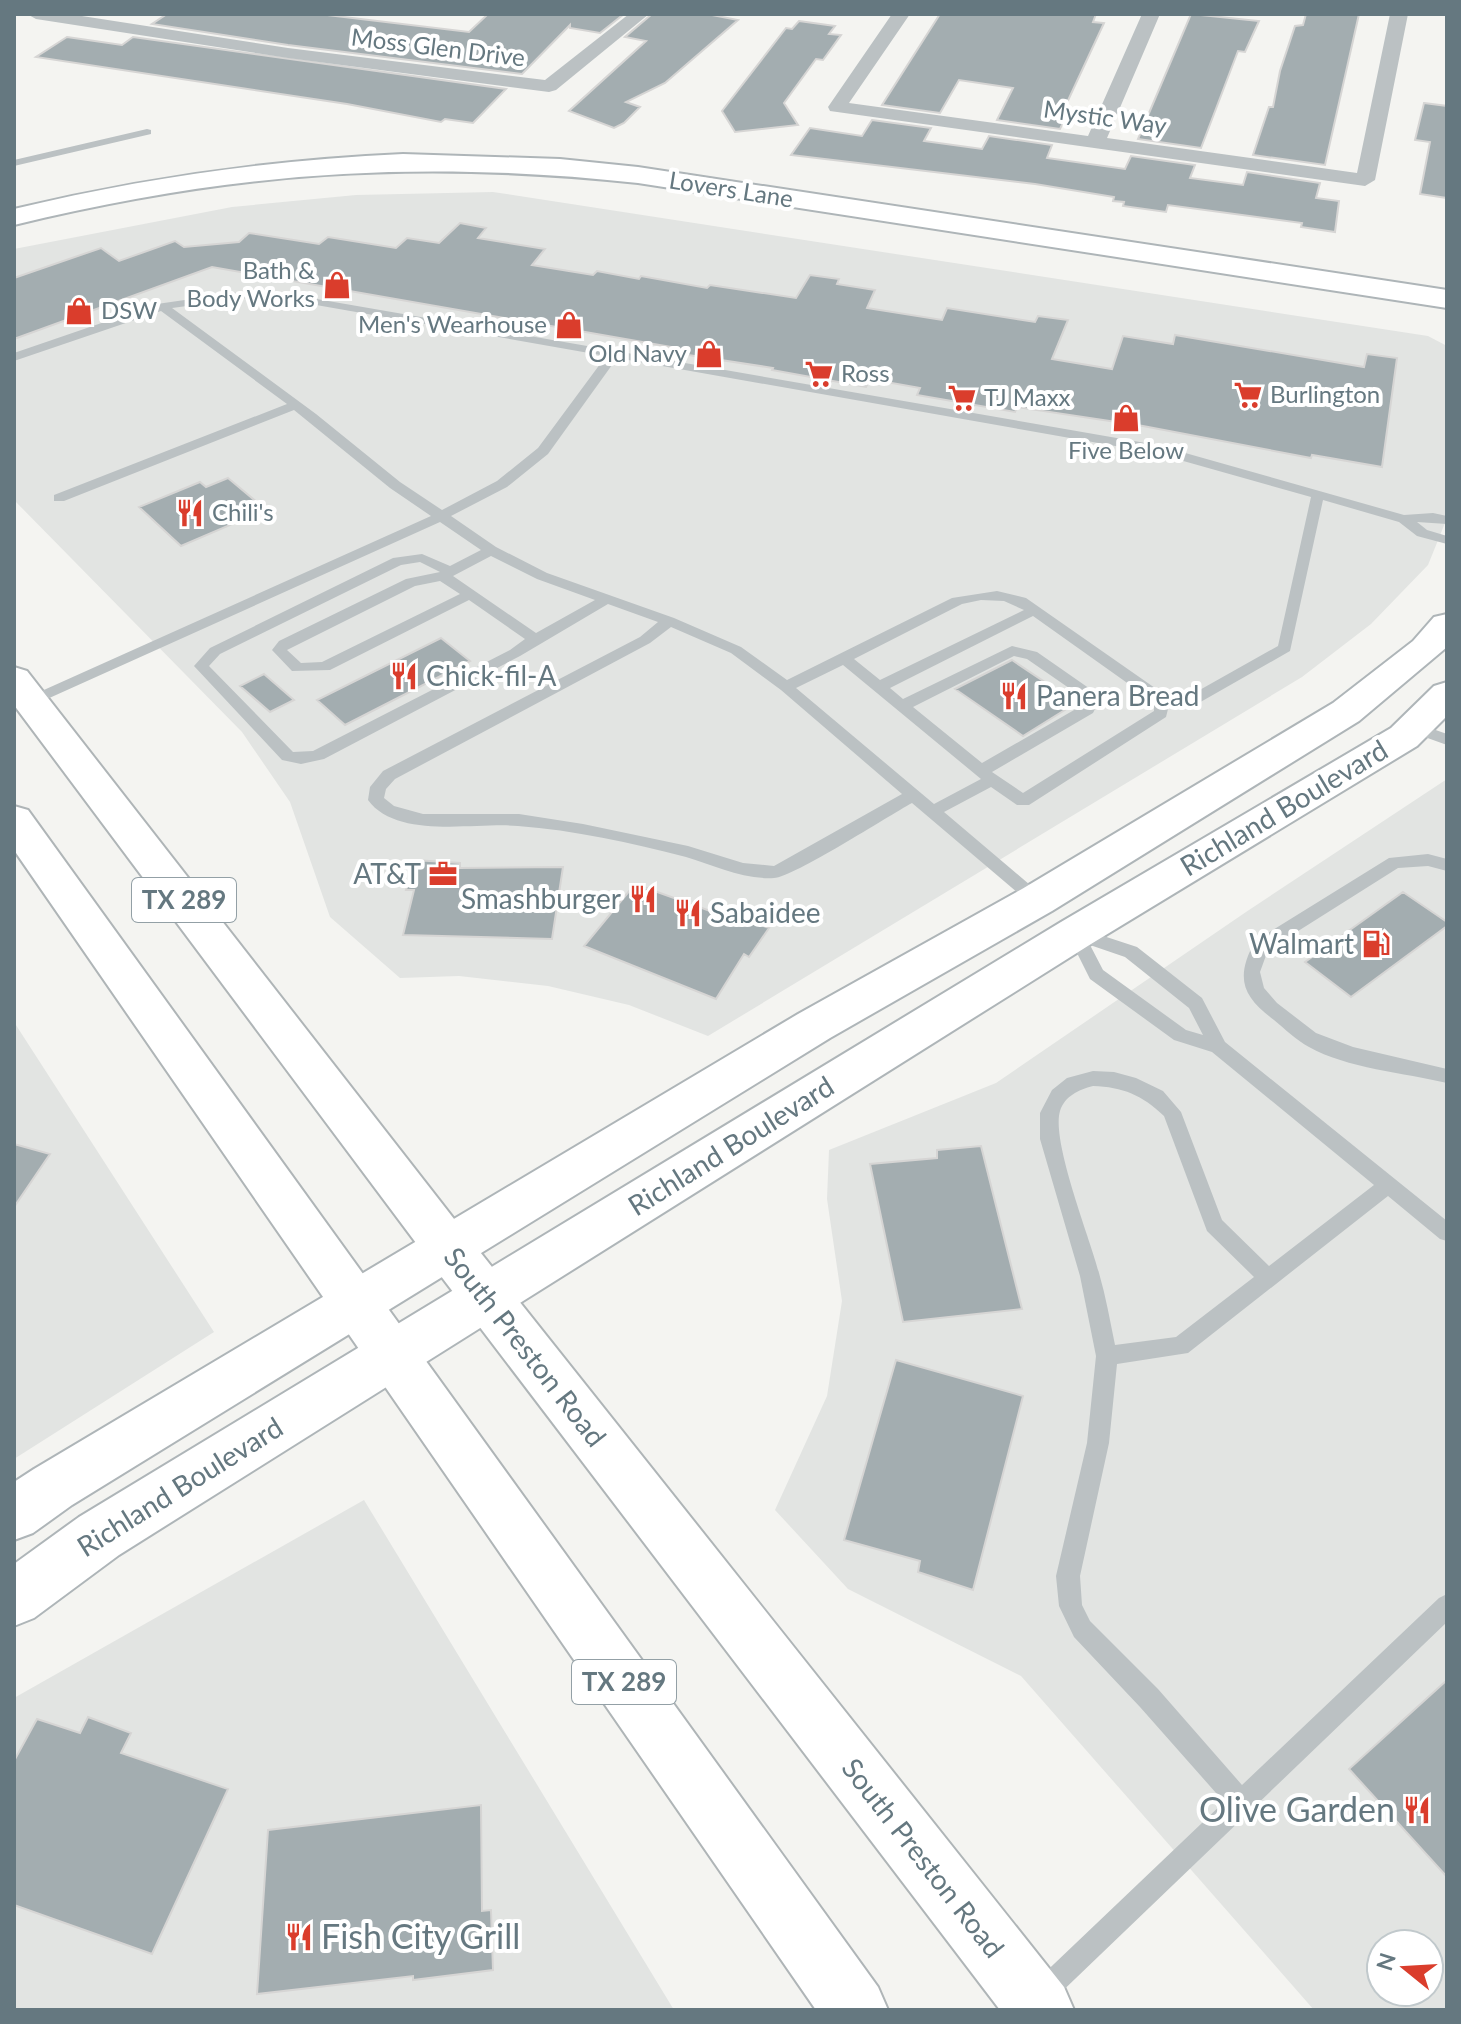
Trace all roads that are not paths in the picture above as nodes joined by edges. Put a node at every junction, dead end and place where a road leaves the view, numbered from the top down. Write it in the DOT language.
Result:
graph roads {
  1 [pos="36,14"];
  2 [pos="640,14"];
  3 [pos="901,14"];
  4 [pos="1151,14"];
  5 [pos="1399,14"];
  6 [pos="147,132"];
  7 [pos="1095,143"];
  8 [pos="14,163"];
  9 [pos="14,200"];
  10 [pos="14,217"];
  11 [pos="1447,280"];
  12 [pos="1447,299"];
  13 [pos="161,306"];
  14 [pos="615,353"];
  15 [pos="14,357"];
  16 [pos="296,405"];
  17 [pos="1318,494"];
  18 [pos="59,498"];
  19 [pos="440,517"];
  20 [pos="1404,519"];
  21 [pos="1447,520"];
  22 [pos="1447,540"];
  23 [pos="491,550"];
  24 [pos="447,574"];
  25 [pos="469,595"];
  26 [pos="605,600"];
  27 [pos="1035,610"];
  28 [pos="669,621"];
  29 [pos="1447,625"];
  30 [pos="535,639"];
  31 [pos="844,658"];
  32 [pos="786,687"];
  33 [pos="879,687"];
  34 [pos="22,690"];
  35 [pos="1447,694"];
  36 [pos="1162,700"];
  37 [pos="902,706"];
  38 [pos="1430,734"];
  39 [pos="986,776"];
  40 [pos="913,795"];
  41 [pos="931,812"];
  42 [pos="14,820"];
  43 [pos="1447,865"];
  44 [pos="1037,900"];
  45 [pos="1076,933"];
  46 [pos="1218,1047"];
  47 [pos="1447,1076"];
  48 [pos="1387,1186"];
  49 [pos="1447,1233"];
  50 [pos="448,1248"];
  51 [pos="1268,1278"];
  52 [pos="486,1296"];
  53 [pos="357,1302"];
  54 [pos="394,1354"];
  55 [pos="1107,1356"];
  56 [pos="14,1514"];
  57 [pos="14,1598"];
  58 [pos="1447,1606"];
  59 [pos="1241,1803"];
  60 [pos="1037,2005"];
  61 [pos="855,2010"];
  1 -- 2 [label="street, Moss Glen Drive"];
  3 -- 7 [label="street, Mystic Way"];
  4 -- 7 [label="street"];
  5 -- 7 [label="street, Mystic Way"];
  6 -- 8 [label="lane"];
  9 -- 11 [label="street, Lovers Lane"];
  10 -- 12 [label="street, Lovers Lane"];
  13 -- 14 [label="lane"];
  13 -- 15 [label="lane"];
  13 -- 16 [label="lane"];
  14 -- 17 [label="lane"];
  14 -- 19 [label="lane"];
  16 -- 18 [label="lane"];
  16 -- 19 [label="lane"];
  17 -- 20 [label="lane"];
  17 -- 36 [label="lane"];
  19 -- 23 [label="lane"];
  19 -- 34 [label="lane"];
  20 -- 21 [label="lane"];
  20 -- 22 [label="lane"];
  23 -- 24 [label="lane"];
  23 -- 26 [label="lane"];
  24 -- 25 [label="lane"];
  24 -- 25 [label="lane"];
  24 -- 30 [label="lane"];
  25 -- 30 [label="lane"];
  26 -- 28 [label="lane"];
  26 -- 30 [label="lane"];
  27 -- 31 [label="lane"];
  27 -- 33 [label="lane"];
  27 -- 36 [label="lane"];
  28 -- 32 [label="lane"];
  28 -- 40 [label="lane"];
  29 -- 44 [label="street, Richland Boulevard"];
  31 -- 32 [label="lane"];
  31 -- 33 [label="lane"];
  32 -- 40 [label="lane"];
  33 -- 37 [label="lane"];
  34 -- 50 [label="street, South Preston Road / TX 289"];
  35 -- 38 [label="street, Richland Boulevard"];
  36 -- 39 [label="lane"];
  37 -- 39 [label="lane"];
  37 -- 39 [label="lane"];
  38 -- 45 [label="street, Richland Boulevard"];
  39 -- 41 [label="lane"];
  40 -- 41 [label="lane"];
  41 -- 44 [label="lane"];
  42 -- 53 [label="street, TX 289"];
  43 -- 47 [label="lane"];
  44 -- 45 [label="street"];
  44 -- 50 [label="street, Richland Boulevard"];
  45 -- 46 [label="lane"];
  45 -- 46 [label="lane"];
  45 -- 52 [label="street, Richland Boulevard"];
  46 -- 48 [label="lane"];
  48 -- 49 [label="lane"];
  48 -- 51 [label="lane"];
  50 -- 52 [label="street, South Preston Road / TX 289"];
  50 -- 53 [label="street, Richland Boulevard"];
  51 -- 55 [label="lane"];
  51 -- 55 [label="lane"];
  52 -- 54 [label="street, Richland Boulevard"];
  52 -- 60 [label="street, South Preston Road / TX 289"];
  53 -- 54 [label="street, TX 289"];
  53 -- 56 [label="street, Richland Boulevard"];
  54 -- 57 [label="street, Richland Boulevard"];
  54 -- 61 [label="street, TX 289"];
  55 -- 59 [label="lane"];
  58 -- 59 [label="lane"];
  59 -- 60 [label="lane"];
}
